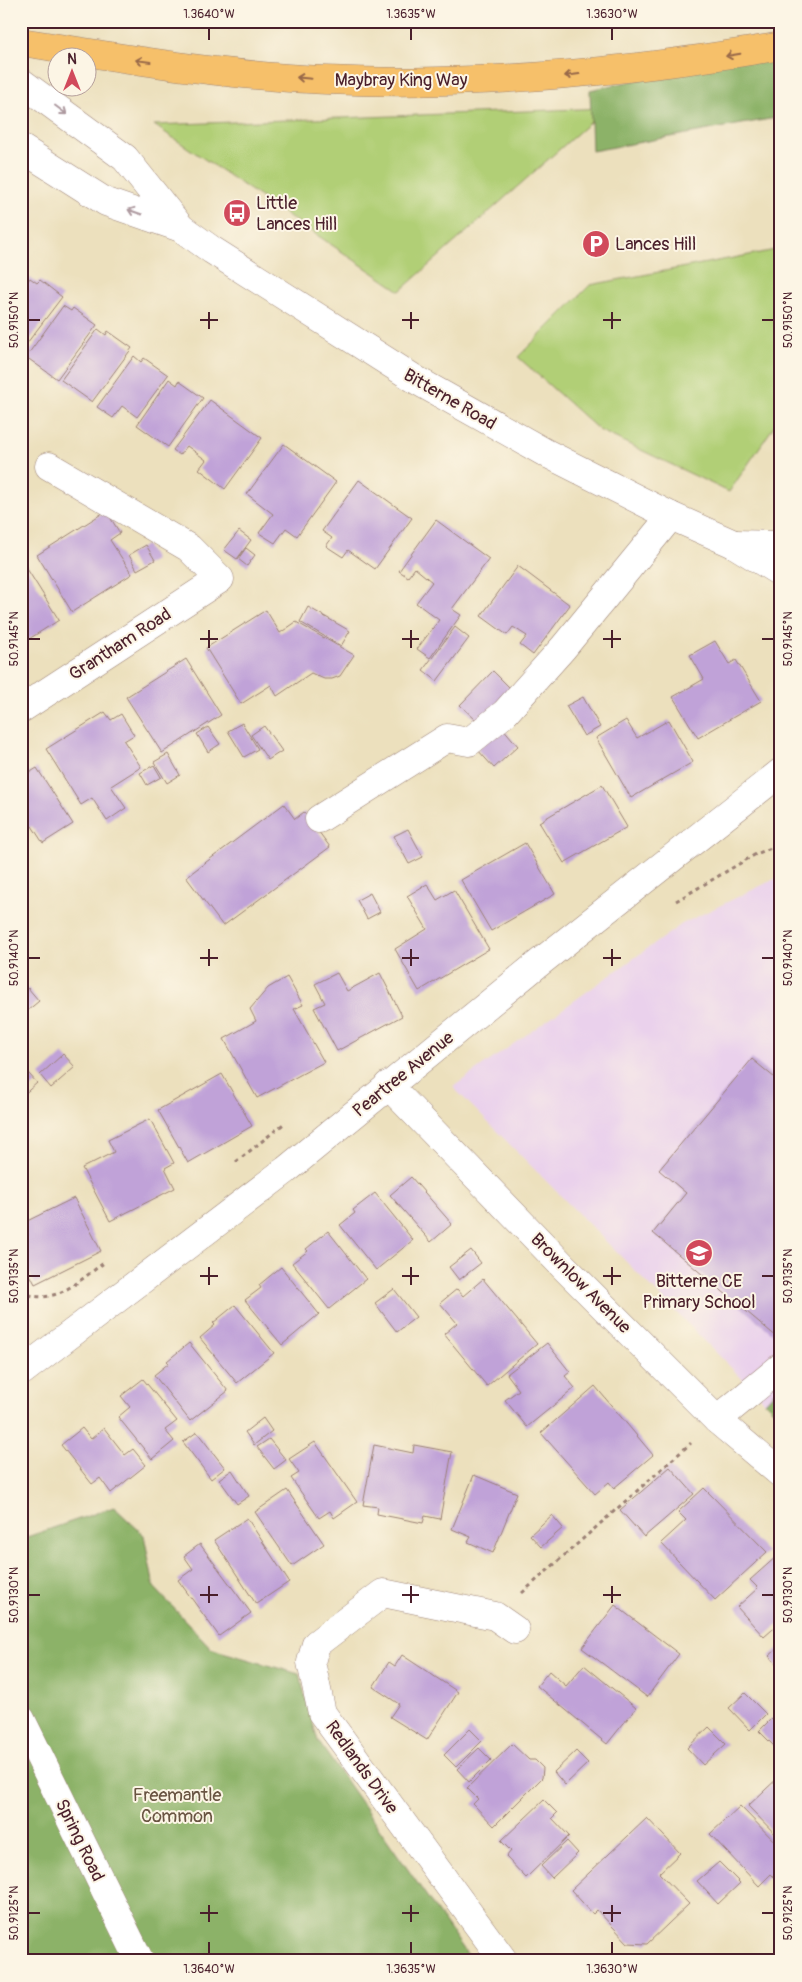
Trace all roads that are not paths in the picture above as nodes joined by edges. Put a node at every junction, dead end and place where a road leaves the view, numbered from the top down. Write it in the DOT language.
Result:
graph roads {
  1 [pos="21,42"];
  2 [pos="781,46"];
  3 [pos="21,82"];
  4 [pos="21,148"];
  5 [pos="181,228"];
  6 [pos="49,466"];
  7 [pos="671,516"];
  8 [pos="734,544"];
  9 [pos="781,545"];
  10 [pos="781,573"];
  11 [pos="21,709"];
  12 [pos="781,772"];
  13 [pos="320,819"];
  14 [pos="388,1085"];
  15 [pos="24,1362"];
  16 [pos="781,1367"];
  17 [pos="717,1420"];
  18 [pos="781,1474"];
  19 [pos="505,1623"];
  20 [pos="21,1719"];
  21 [pos="140,1961"];
  22 [pos="504,1961"];
  2 -- 1 [label="main road, Maybray King Way, one-way"];
  3 -- 5 [label="street, Bitterne Road, one-way"];
  5 -- 4 [label="street, Bitterne Road, one-way"];
  5 -- 7 [label="street, Bitterne Road"];
  6 -- 11 [label="street, Grantham Road"];
  7 -- 8 [label="street, Bitterne Road"];
  7 -- 13 [label="street"];
  8 -- 9 [label="street, Bitterne Road"];
  8 -- 10 [label="street, Bitterne Road"];
  12 -- 14 [label="street, Peartree Avenue"];
  14 -- 15 [label="street, Peartree Avenue"];
  14 -- 17 [label="street, Brownlow Avenue"];
  16 -- 17 [label="street"];
  17 -- 18 [label="street, Brownlow Avenue"];
  19 -- 22 [label="street, Redlands Drive"];
  20 -- 21 [label="street, Spring Road"];
}
